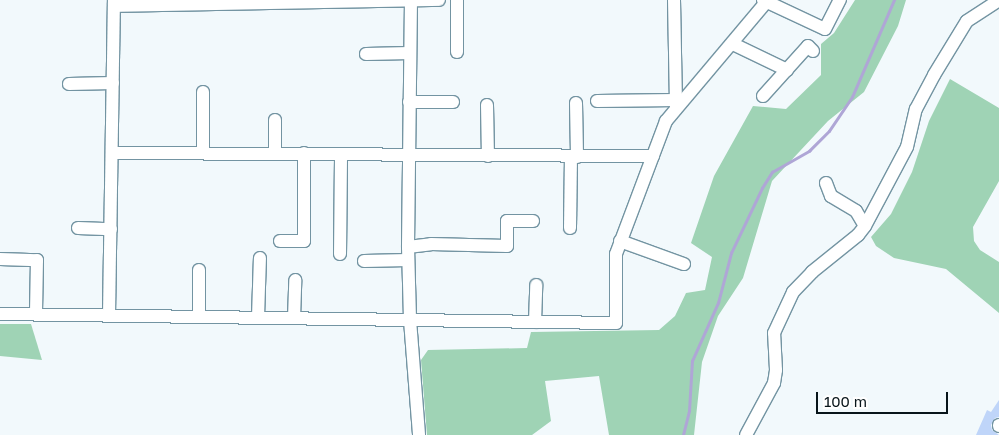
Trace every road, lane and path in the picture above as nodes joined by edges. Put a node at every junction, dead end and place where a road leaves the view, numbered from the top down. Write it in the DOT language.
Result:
graph roads {
  1 [pos="349,0"];
  2 [pos="411,0"];
  3 [pos="439,0"];
  4 [pos="457,0"];
  5 [pos="674,0"];
  6 [pos="840,0"];
  7 [pos="999,0"];
  8 [pos="766,1"];
  9 [pos="114,3"];
  10 [pos="733,44"];
  11 [pos="813,50"];
  12 [pos="457,52"];
  13 [pos="410,53"];
  14 [pos="366,54"];
  15 [pos="787,70"];
  16 [pos="113,83"];
  17 [pos="69,84"];
  18 [pos="203,92"];
  19 [pos="763,96"];
  20 [pos="597,101"];
  21 [pos="409,102"];
  22 [pos="453,102"];
  23 [pos="576,103"];
  24 [pos="676,104"];
  25 [pos="487,105"];
  26 [pos="275,120"];
  27 [pos="112,153"];
  28 [pos="203,153"];
  29 [pos="275,153"];
  30 [pos="304,153"];
  31 [pos="341,154"];
  32 [pos="409,156"];
  33 [pos="488,156"];
  34 [pos="653,156"];
  35 [pos="574,157"];
  36 [pos="826,183"];
  37 [pos="533,221"];
  38 [pos="865,226"];
  39 [pos="78,228"];
  40 [pos="570,228"];
  41 [pos="110,229"];
  42 [pos="280,241"];
  43 [pos="620,241"];
  44 [pos="408,247"];
  45 [pos="340,254"];
  46 [pos="260,258"];
  47 [pos="0,259"];
  48 [pos="408,260"];
  49 [pos="364,261"];
  50 [pos="684,264"];
  51 [pos="199,270"];
  52 [pos="295,280"];
  53 [pos="536,285"];
  54 [pos="0,314"];
  55 [pos="36,314"];
  56 [pos="109,315"];
  57 [pos="198,316"];
  58 [pos="258,318"];
  59 [pos="294,318"];
  60 [pos="410,320"];
  61 [pos="535,322"];
  62 [pos="419,435"];
  63 [pos="746,435"];
  1 -- 2 [label="street"];
  1 -- 9 [label="street"];
  2 -- 3 [label="street"];
  2 -- 13 [label="street"];
  4 -- 12 [label="street"];
  5 -- 24 [label="street"];
  6 -- 8 [label="street"];
  7 -- 38 [label="street"];
  8 -- 10 [label="street"];
  9 -- 16 [label="street"];
  10 -- 15 [label="street"];
  10 -- 24 [label="street"];
  11 -- 15 [label="street"];
  13 -- 14 [label="street"];
  13 -- 21 [label="street"];
  15 -- 19 [label="street"];
  16 -- 17 [label="street"];
  16 -- 27 [label="street"];
  18 -- 28 [label="street"];
  20 -- 24 [label="street"];
  21 -- 22 [label="street"];
  21 -- 32 [label="street"];
  23 -- 35 [label="street"];
  24 -- 34 [label="street"];
  25 -- 33 [label="street"];
  26 -- 29 [label="street"];
  27 -- 28 [label="street"];
  27 -- 41 [label="street"];
  28 -- 29 [label="street"];
  29 -- 30 [label="street"];
  30 -- 31 [label="street"];
  30 -- 42 [label="street"];
  31 -- 32 [label="street"];
  31 -- 45 [label="street"];
  32 -- 33 [label="street"];
  32 -- 44 [label="street"];
  33 -- 35 [label="street"];
  34 -- 35 [label="street"];
  34 -- 43 [label="street"];
  35 -- 40 [label="street"];
  36 -- 38 [label="street"];
  37 -- 44 [label="street"];
  38 -- 63 [label="street"];
  39 -- 41 [label="street"];
  41 -- 56 [label="street"];
  43 -- 50 [label="street"];
  43 -- 61 [label="street"];
  44 -- 48 [label="street"];
  46 -- 58 [label="street"];
  47 -- 55 [label="street"];
  48 -- 49 [label="street"];
  48 -- 60 [label="street"];
  51 -- 57 [label="street"];
  52 -- 59 [label="street"];
  53 -- 61 [label="street"];
  54 -- 55 [label="street"];
  55 -- 56 [label="street"];
  56 -- 57 [label="street"];
  57 -- 58 [label="street"];
  58 -- 59 [label="street"];
  59 -- 60 [label="street"];
  60 -- 61 [label="street"];
  60 -- 62 [label="street"];
}
